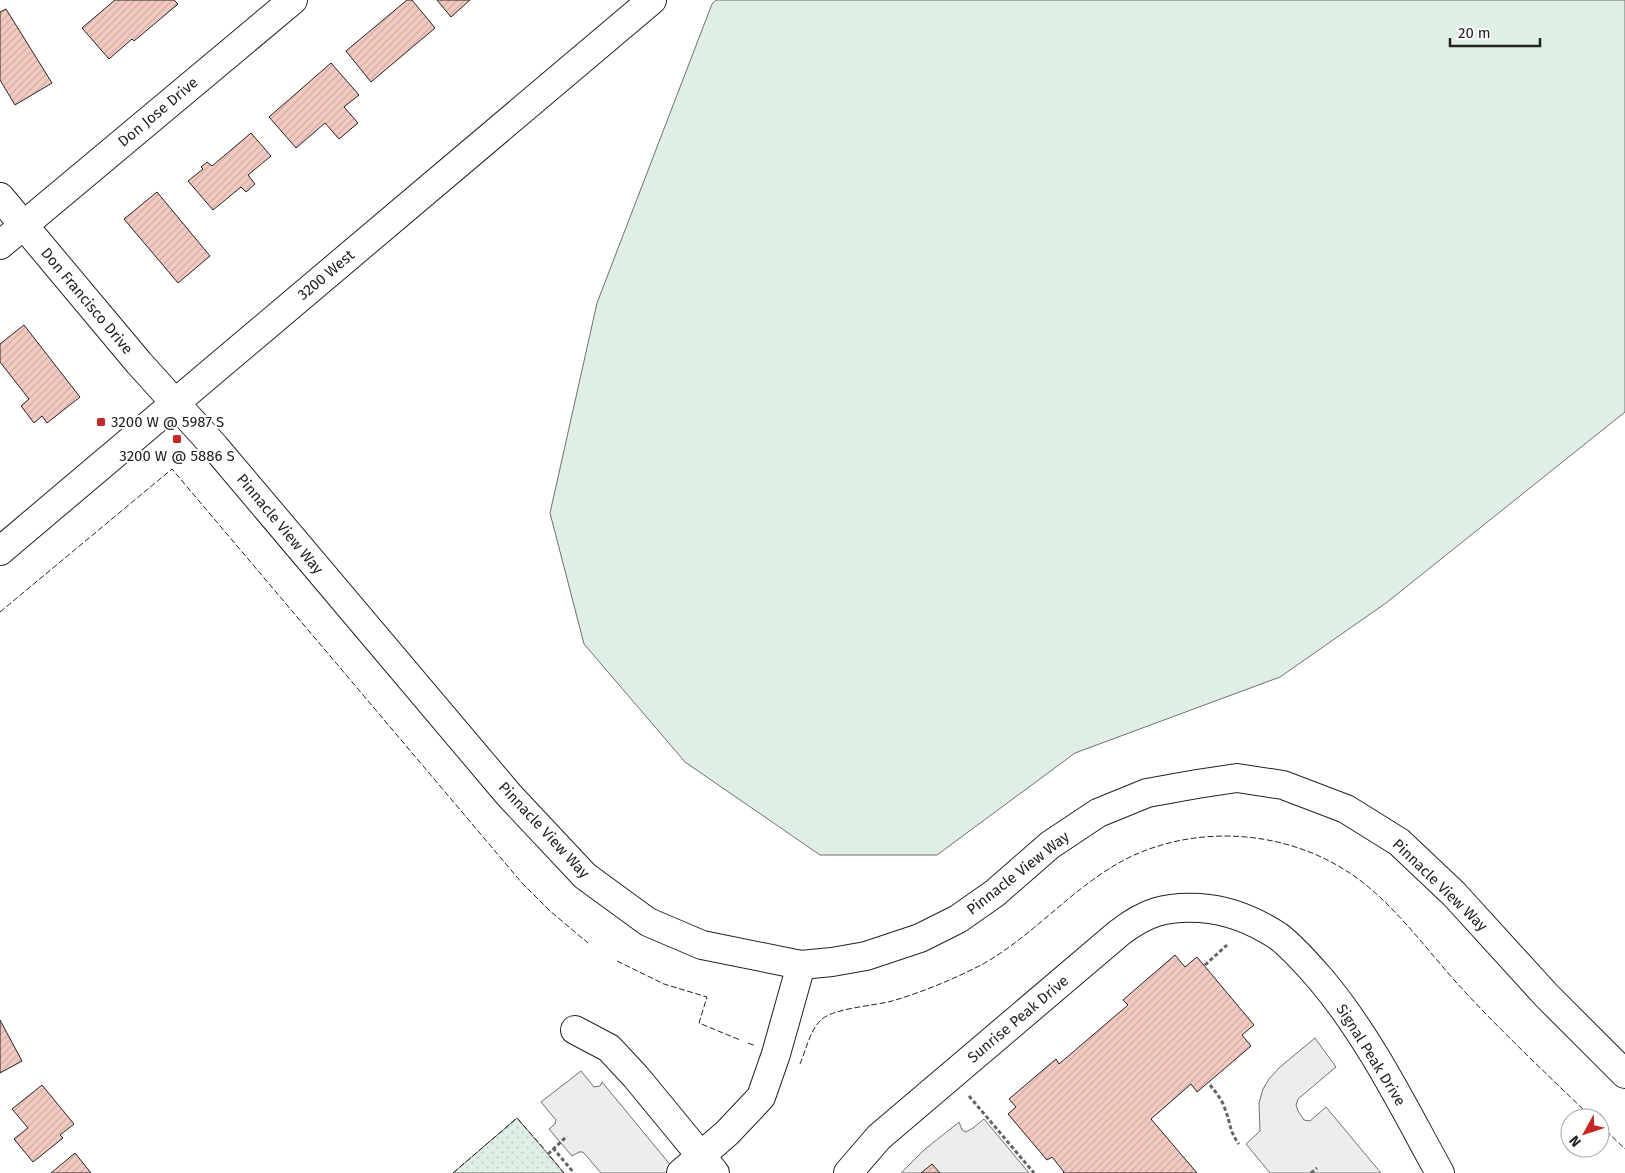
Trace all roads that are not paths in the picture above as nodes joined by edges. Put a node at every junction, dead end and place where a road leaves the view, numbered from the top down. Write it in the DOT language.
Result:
graph roads {
  1 [pos="293,0"];
  2 [pos="652,0"];
  3 [pos="0,197"];
  4 [pos="24,225"];
  5 [pos="0,245"];
  6 [pos="175,403"];
  7 [pos="0,551"];
  8 [pos="1209,908"];
  9 [pos="801,964"];
  10 [pos="575,1030"];
  11 [pos="1625,1074"];
  12 [pos="699,1168"];
  13 [pos="848,1173"];
  14 [pos="1440,1173"];
  1 -- 4 [label="street, Don Jose Drive"];
  2 -- 6 [label="street, 3200 West"];
  3 -- 4 [label="street, Don Francisco Drive"];
  4 -- 5 [label="street, Don Jose Drive"];
  4 -- 6 [label="street, Don Francisco Drive"];
  6 -- 7 [label="street, 3200 West"];
  6 -- 9 [label="street, Pinnacle View Way"];
  8 -- 13 [label="street, Sunrise Peak Drive"];
  8 -- 14 [label="street, Signal Peak Drive"];
  9 -- 11 [label="street, Pinnacle View Way"];
  9 -- 12 [label="street"];
  10 -- 12 [label="street"];
}
